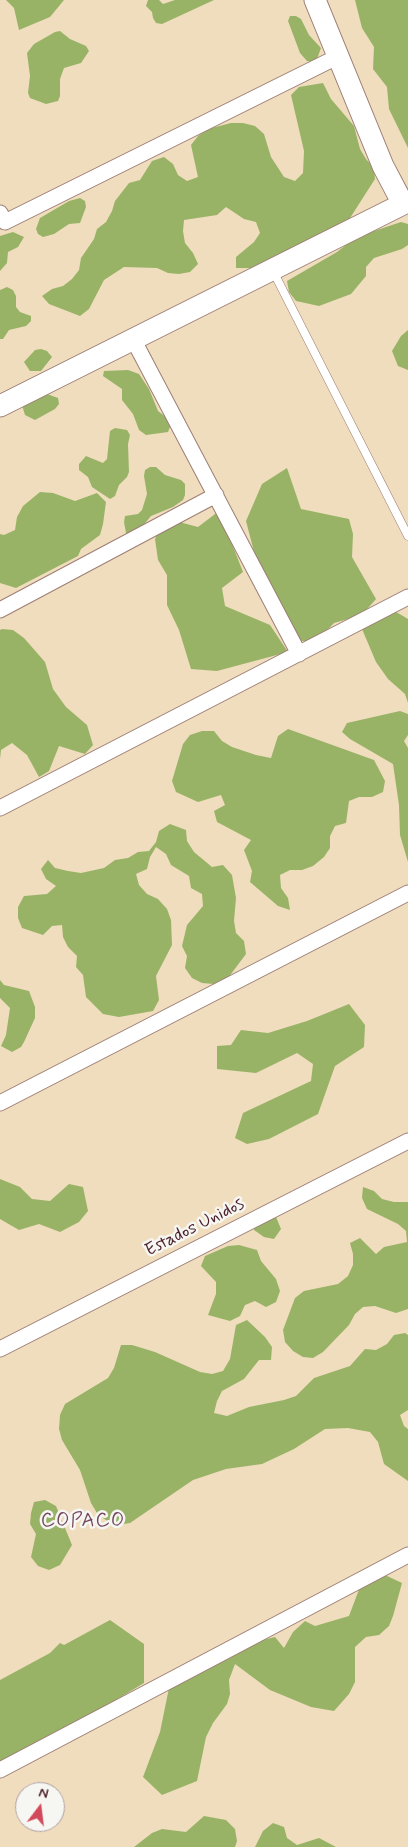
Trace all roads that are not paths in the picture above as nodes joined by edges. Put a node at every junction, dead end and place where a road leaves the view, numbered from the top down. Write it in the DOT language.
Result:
graph roads {
  1 [pos="315,0"];
  2 [pos="338,57"];
  3 [pos="405,208"];
  4 [pos="0,213"];
  5 [pos="272,270"];
  6 [pos="134,339"];
  7 [pos="0,406"];
  8 [pos="216,495"];
  9 [pos="408,536"];
  10 [pos="407,599"];
  11 [pos="0,610"];
  12 [pos="299,654"];
  13 [pos="0,808"];
  14 [pos="408,894"];
  15 [pos="0,1103"];
  16 [pos="408,1140"];
  17 [pos="0,1349"];
  18 [pos="408,1555"];
  19 [pos="0,1770"];
  1 -- 2 [label="street"];
  2 -- 3 [label="street"];
  2 -- 4 [label="street"];
  3 -- 5 [label="street"];
  5 -- 6 [label="street"];
  5 -- 9 [label="lane"];
  6 -- 7 [label="street"];
  6 -- 8 [label="street"];
  8 -- 11 [label="street"];
  8 -- 12 [label="street"];
  10 -- 12 [label="street"];
  12 -- 13 [label="street"];
  14 -- 15 [label="street"];
  16 -- 17 [label="street, Estados Unidos"];
  18 -- 19 [label="street"];
}
